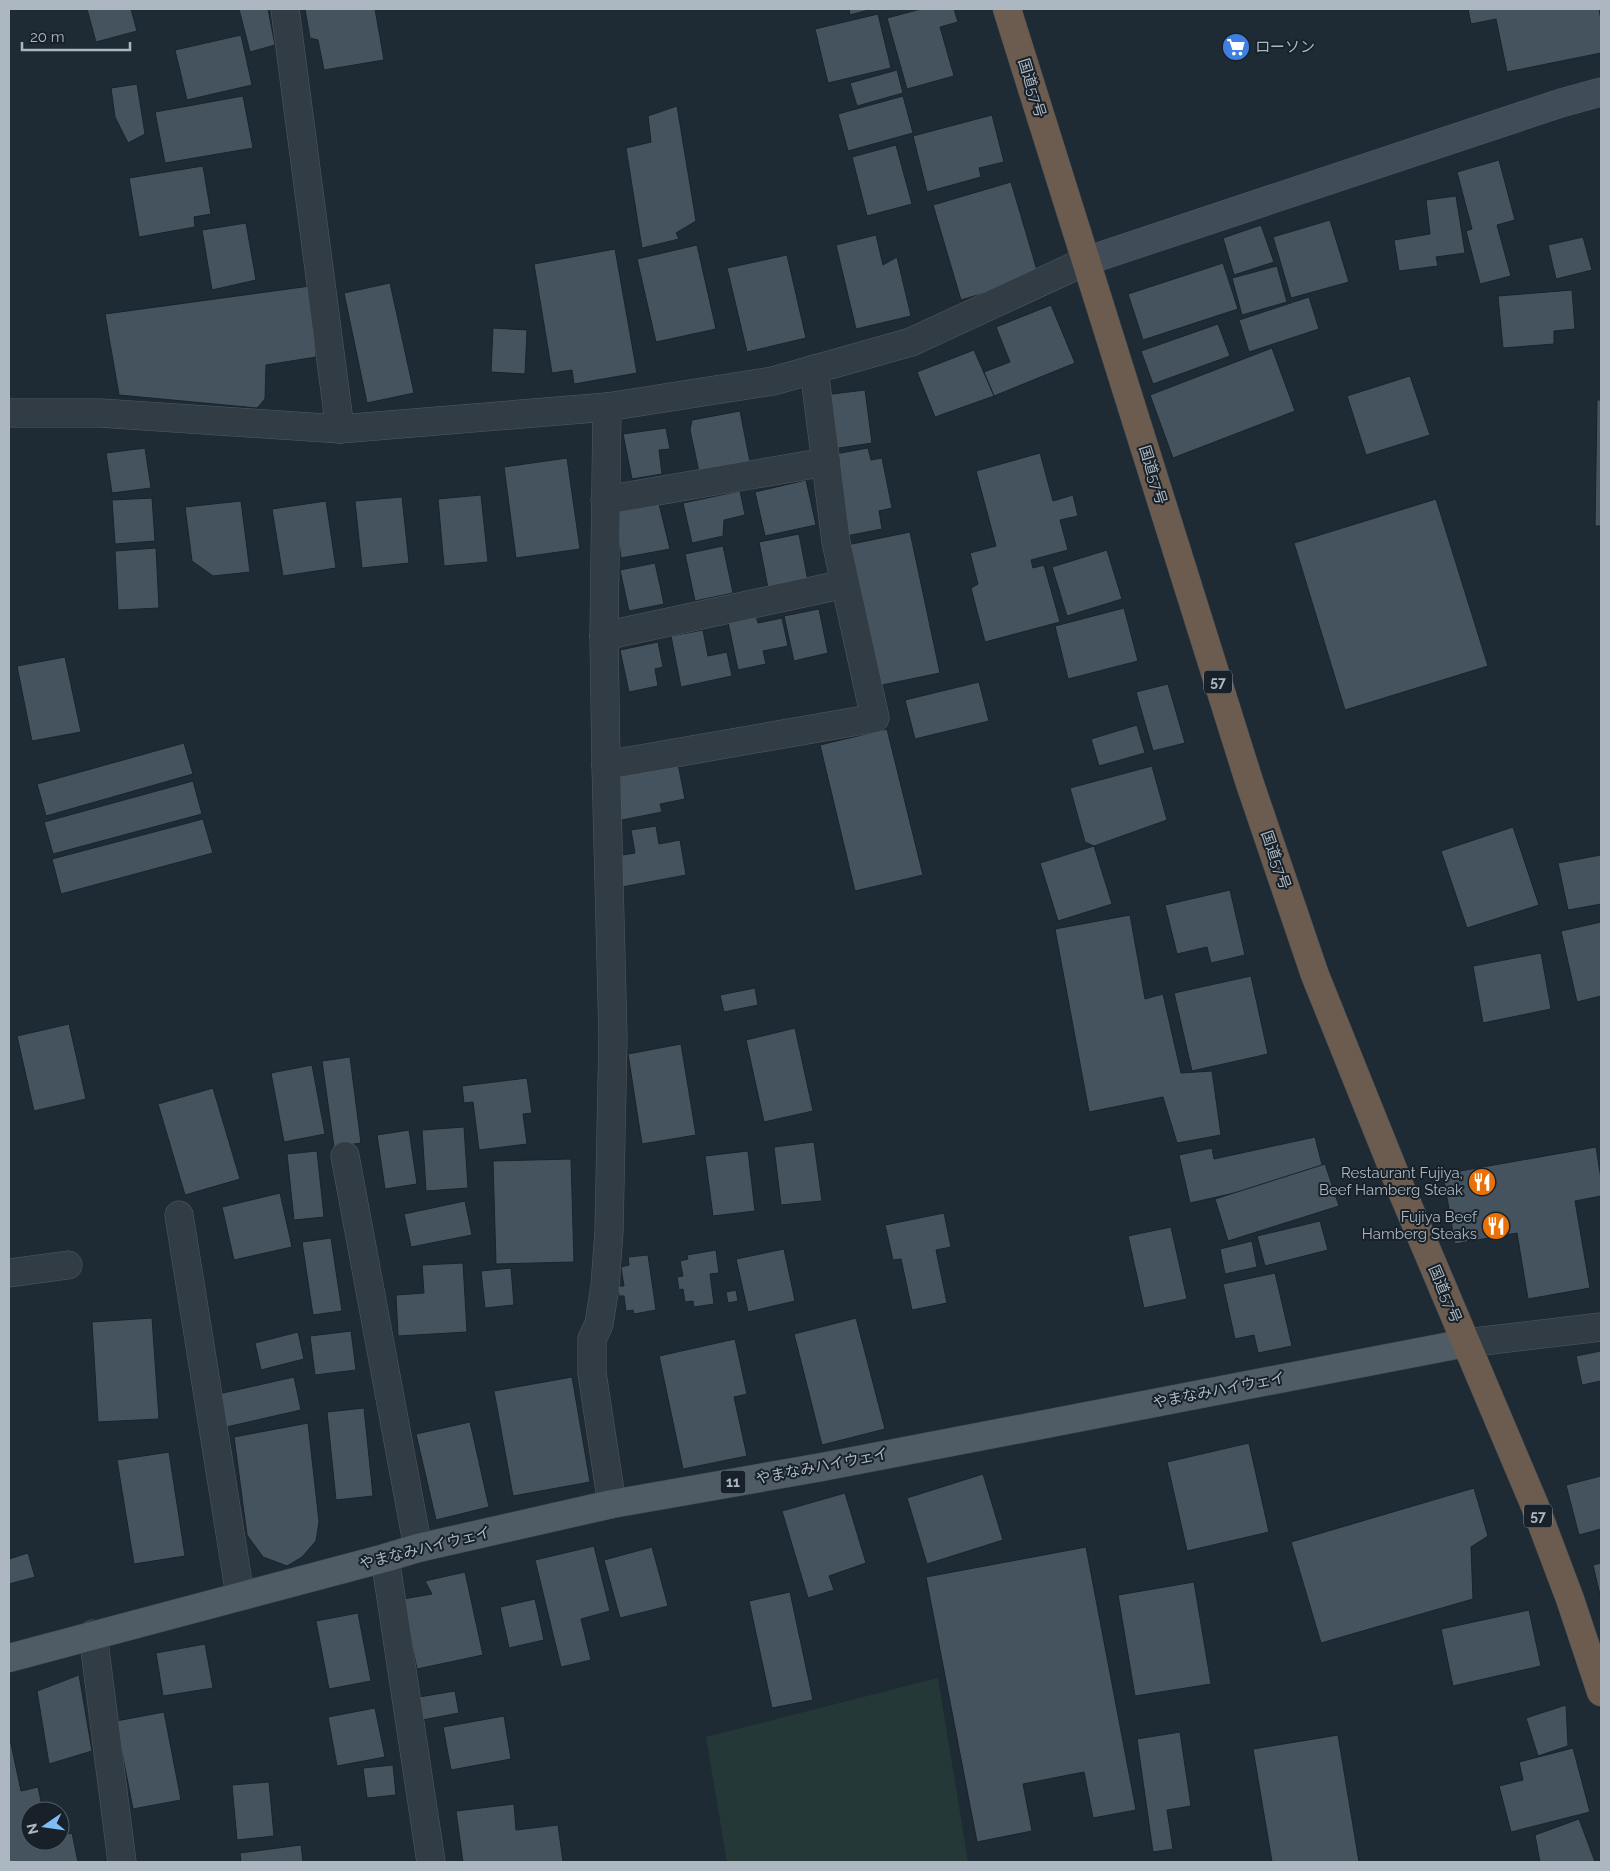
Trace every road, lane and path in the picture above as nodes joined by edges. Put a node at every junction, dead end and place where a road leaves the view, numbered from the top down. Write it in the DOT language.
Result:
graph roads {
  1 [pos="285,9"];
  2 [pos="1007,9"];
  3 [pos="1601,92"];
  4 [pos="1086,261"];
  5 [pos="814,369"];
  6 [pos="607,407"];
  7 [pos="9,413"];
  8 [pos="340,430"];
  9 [pos="826,462"];
  10 [pos="605,500"];
  11 [pos="846,584"];
  12 [pos="604,636"];
  13 [pos="606,765"];
  14 [pos="345,1156"];
  15 [pos="179,1215"];
  16 [pos="68,1265"];
  17 [pos="9,1273"];
  18 [pos="1601,1327"];
  19 [pos="1466,1343"];
  20 [pos="612,1504"];
  21 [pos="418,1548"];
  22 [pos="385,1558"];
  23 [pos="240,1595"];
  24 [pos="94,1634"];
  25 [pos="9,1658"];
  26 [pos="1601,1692"];
  27 [pos="122,1862"];
  28 [pos="431,1862"];
  1 -- 8 [label="street"];
  2 -- 4 [label="highway, 国道57号 / 57"];
  3 -- 4 [label="street"];
  4 -- 5 [label="street"];
  4 -- 19 [label="highway, 国道57号 / 57"];
  5 -- 6 [label="street"];
  5 -- 9 [label="street"];
  6 -- 8 [label="street"];
  6 -- 10 [label="street"];
  7 -- 8 [label="street"];
  9 -- 10 [label="street"];
  9 -- 11 [label="street"];
  10 -- 12 [label="street"];
  11 -- 12 [label="street"];
  11 -- 13 [label="street"];
  12 -- 13 [label="street"];
  13 -- 20 [label="street"];
  14 -- 21 [label="street"];
  15 -- 23 [label="street"];
  16 -- 17 [label="street"];
  18 -- 19 [label="street"];
  19 -- 20 [label="main road, やまなみハイウェイ / 11"];
  19 -- 26 [label="highway, 国道57号 / 57"];
  20 -- 21 [label="main road, やまなみハイウェイ / 11"];
  21 -- 22 [label="main road, やまなみハイウェイ / 11"];
  22 -- 23 [label="main road, やまなみハイウェイ / 11"];
  22 -- 28 [label="street"];
  23 -- 24 [label="main road, やまなみハイウェイ / 11"];
  24 -- 25 [label="main road, やまなみハイウェイ / 11"];
  24 -- 27 [label="street"];
}
